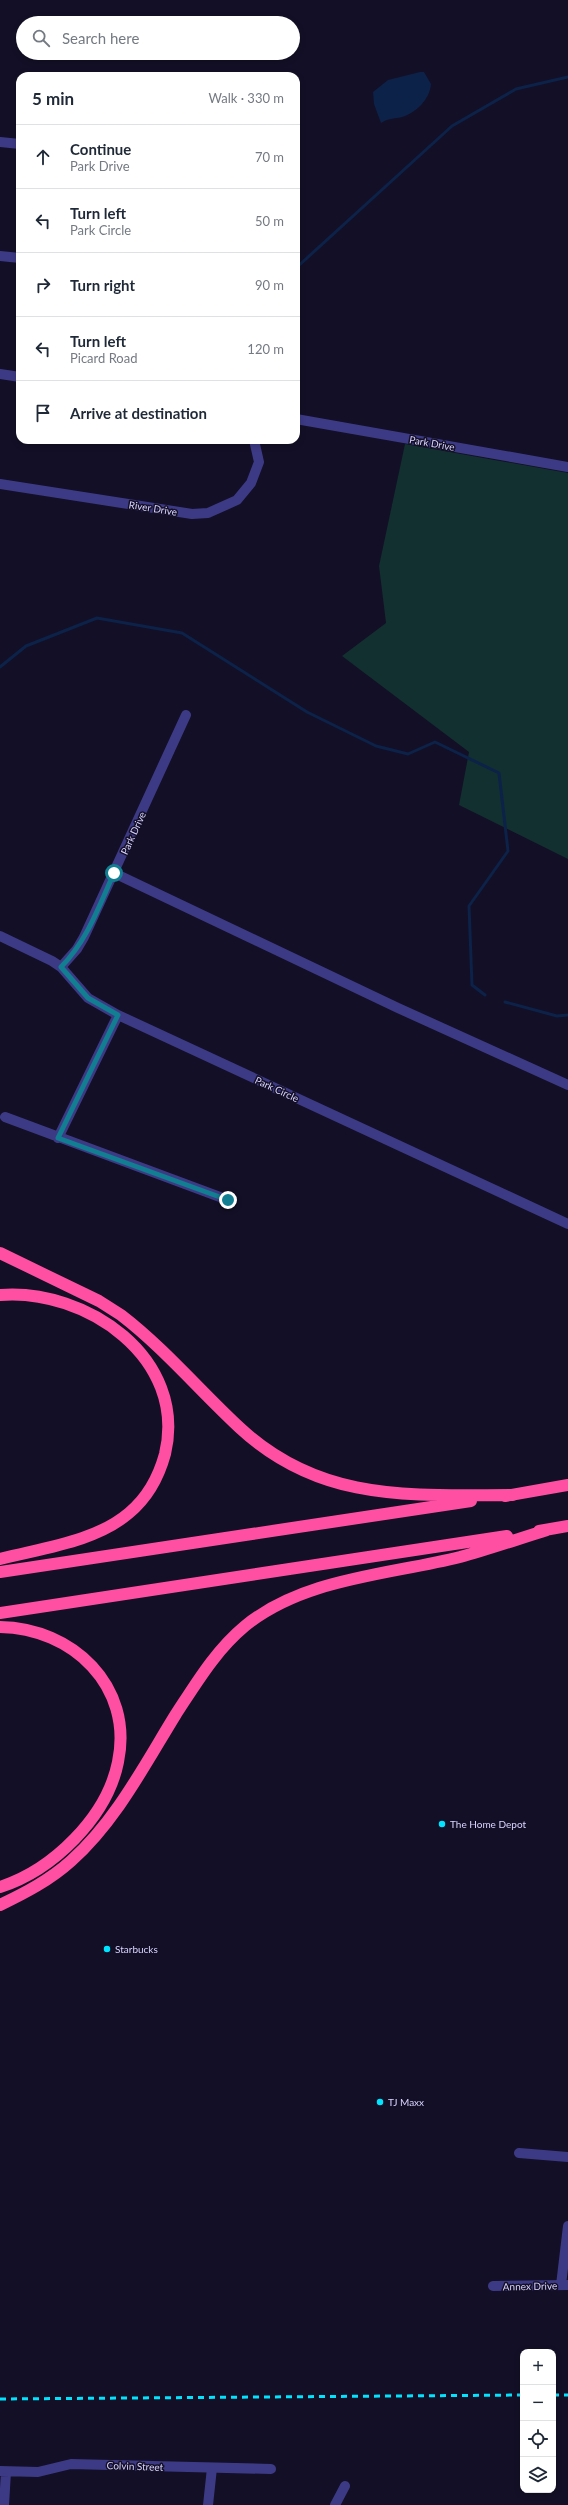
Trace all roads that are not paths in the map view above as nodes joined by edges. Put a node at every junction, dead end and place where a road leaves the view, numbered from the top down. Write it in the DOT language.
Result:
graph roads {
  1 [pos="0,142"];
  2 [pos="16,144"];
  3 [pos="0,256"];
  4 [pos="16,258"];
  5 [pos="0,374"];
  6 [pos="16,376"];
  7 [pos="300,420"];
  8 [pos="255,444"];
  9 [pos="568,467"];
  10 [pos="0,484"];
  11 [pos="186,715"];
  12 [pos="114,873"];
  13 [pos="0,936"];
  14 [pos="61,967"];
  15 [pos="118,1015"];
  16 [pos="568,1085"];
  17 [pos="5,1117"];
  18 [pos="58,1138"];
  19 [pos="228,1200"];
  20 [pos="568,1224"];
  21 [pos="0,1253"];
  22 [pos="0,1295"];
  23 [pos="568,1485"];
  24 [pos="513,1494"];
  25 [pos="568,1526"];
  26 [pos="546,1530"];
  27 [pos="0,1560"];
  28 [pos="0,1572"];
  29 [pos="0,1613"];
  30 [pos="0,1627"];
  31 [pos="0,1887"];
  32 [pos="0,1905"];
  33 [pos="519,2153"];
  34 [pos="568,2157"];
  35 [pos="568,2226"];
  36 [pos="565,2285"];
  37 [pos="493,2286"];
  38 [pos="212,2468"];
  39 [pos="272,2469"];
  40 [pos="3,2472"];
  41 [pos="345,2486"];
  42 [pos="4,2505"];
  43 [pos="208,2505"];
  44 [pos="335,2505"];
  1 -- 2 [label="street"];
  3 -- 4 [label="street"];
  5 -- 6 [label="street"];
  7 -- 9 [label="street, Park Drive"];
  8 -- 10 [label="street, River Drive"];
  11 -- 12 [label="street, Park Drive"];
  12 -- 14 [label="street, Park Drive"];
  12 -- 16 [label="street"];
  13 -- 14 [label="street, Park Circle"];
  14 -- 15 [label="street, Park Circle"];
  15 -- 18 [label="street"];
  15 -- 20 [label="street, Park Circle"];
  17 -- 18 [label="street"];
  18 -- 19 [label="street"];
  21 -- 24 [label="highway"];
  22 -- 27 [label="highway"];
  23 -- 24 [label="highway"];
  24 -- 28 [label="highway"];
  25 -- 26 [label="highway"];
  26 -- 29 [label="highway"];
  26 -- 32 [label="highway"];
  30 -- 31 [label="highway"];
  33 -- 34 [label="street"];
  35 -- 36 [label="street"];
  36 -- 37 [label="street, Annex Drive"];
  38 -- 39 [label="street, Colvin Street"];
  38 -- 40 [label="street, Colvin Street"];
  38 -- 43 [label="street"];
  40 -- 42 [label="street"];
  41 -- 44 [label="street"];
}
